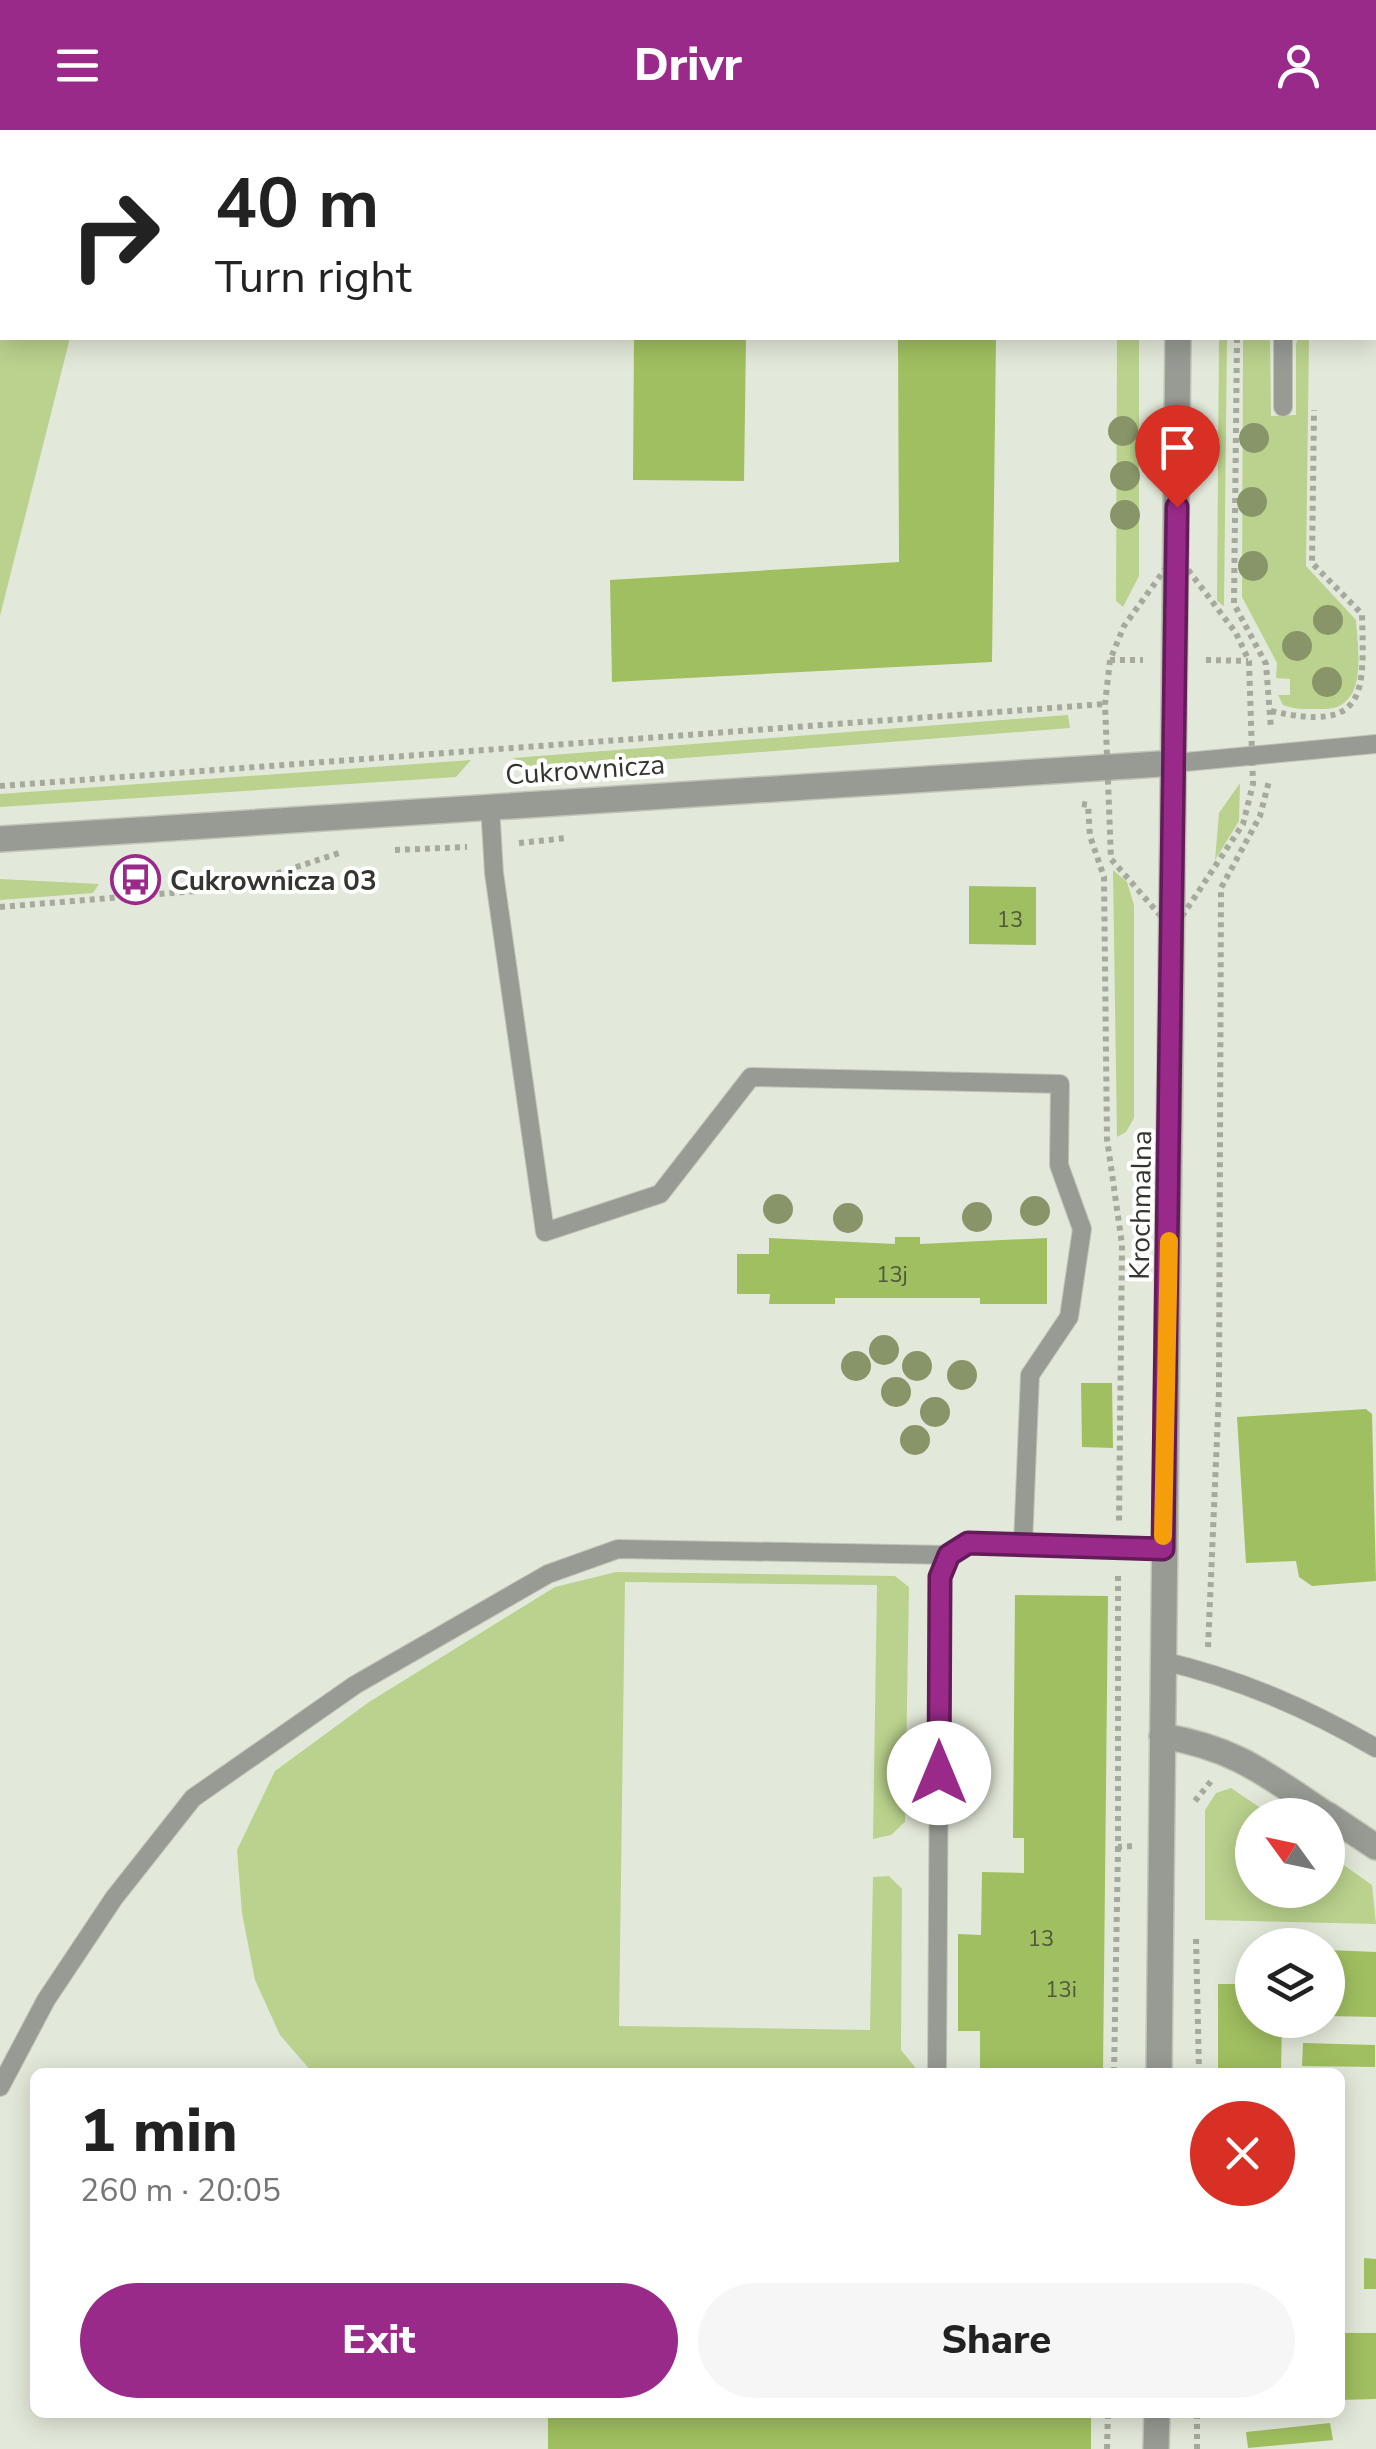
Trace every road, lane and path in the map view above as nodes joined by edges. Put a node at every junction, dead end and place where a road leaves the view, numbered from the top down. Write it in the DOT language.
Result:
graph roads {
  1 [pos="1178,340"];
  2 [pos="1237,340"];
  3 [pos="1283,340"];
  4 [pos="1314,394"];
  5 [pos="1283,407"];
  6 [pos="1105,704"];
  7 [pos="1271,711"];
  8 [pos="1376,744"];
  9 [pos="1270,756"];
  10 [pos="1174,762"];
  11 [pos="0,786"];
  12 [pos="1088,805"];
  13 [pos="490,806"];
  14 [pos="570,838"];
  15 [pos="0,839"];
  16 [pos="491,846"];
  17 [pos="381,850"];
  18 [pos="344,852"];
  19 [pos="0,907"];
  20 [pos="1023,1544"];
  21 [pos="1118,1547"];
  22 [pos="1163,1549"];
  23 [pos="949,1555"];
  24 [pos="1163,1661"];
  25 [pos="1208,1672"];
  26 [pos="1162,1736"];
  27 [pos="1208,1744"];
  28 [pos="1376,1748"];
  29 [pos="1301,1798"];
  30 [pos="1195,1814"];
  31 [pos="1345,1827"];
  32 [pos="1161,1844"];
  33 [pos="1376,1847"];
  34 [pos="1118,1848"];
  35 [pos="1196,1936"];
  36 [pos="937,2068"];
  37 [pos="1114,2068"];
  38 [pos="1159,2068"];
  39 [pos="1199,2068"];
  40 [pos="0,2086"];
  41 [pos="1108,2418"];
  42 [pos="1157,2418"];
  43 [pos="1198,2418"];
  44 [pos="1108,2449"];
  45 [pos="1156,2449"];
  46 [pos="1197,2449"];
  1 -- 10 [label="street, Krochmalna"];
  2 -- 7 [label="path"];
  3 -- 5 [label="lane"];
  4 -- 7 [label="path"];
  6 -- 11 [label="path"];
  7 -- 9 [label="path"];
  8 -- 9 [label="lane"];
  9 -- 10 [label="lane"];
  9 -- 25 [label="path"];
  10 -- 13 [label="street, Cukrownicza"];
  10 -- 22 [label="street, Krochmalna"];
  12 -- 21 [label="path"];
  13 -- 15 [label="street, Cukrownicza"];
  13 -- 16 [label="lane"];
  14 -- 16 [label="path"];
  16 -- 17 [label="path"];
  16 -- 20 [label="lane"];
  18 -- 19 [label="path"];
  20 -- 21 [label="lane"];
  20 -- 23 [label="lane"];
  21 -- 22 [label="lane"];
  21 -- 34 [label="path"];
  22 -- 24 [label="street, Krochmalna"];
  23 -- 36 [label="lane"];
  23 -- 40 [label="lane"];
  24 -- 25 [label="lane"];
  24 -- 26 [label="street, Krochmalna"];
  25 -- 28 [label="lane"];
  26 -- 27 [label="street"];
  26 -- 32 [label="street, Krochmalna"];
  27 -- 29 [label="street"];
  27 -- 30 [label="path"];
  31 -- 33 [label="street"];
  32 -- 34 [label="path"];
  32 -- 38 [label="street, Krochmalna"];
  34 -- 37 [label="path"];
  35 -- 39 [label="path"];
  41 -- 44 [label="path"];
  42 -- 45 [label="street"];
  43 -- 46 [label="path"];
}
